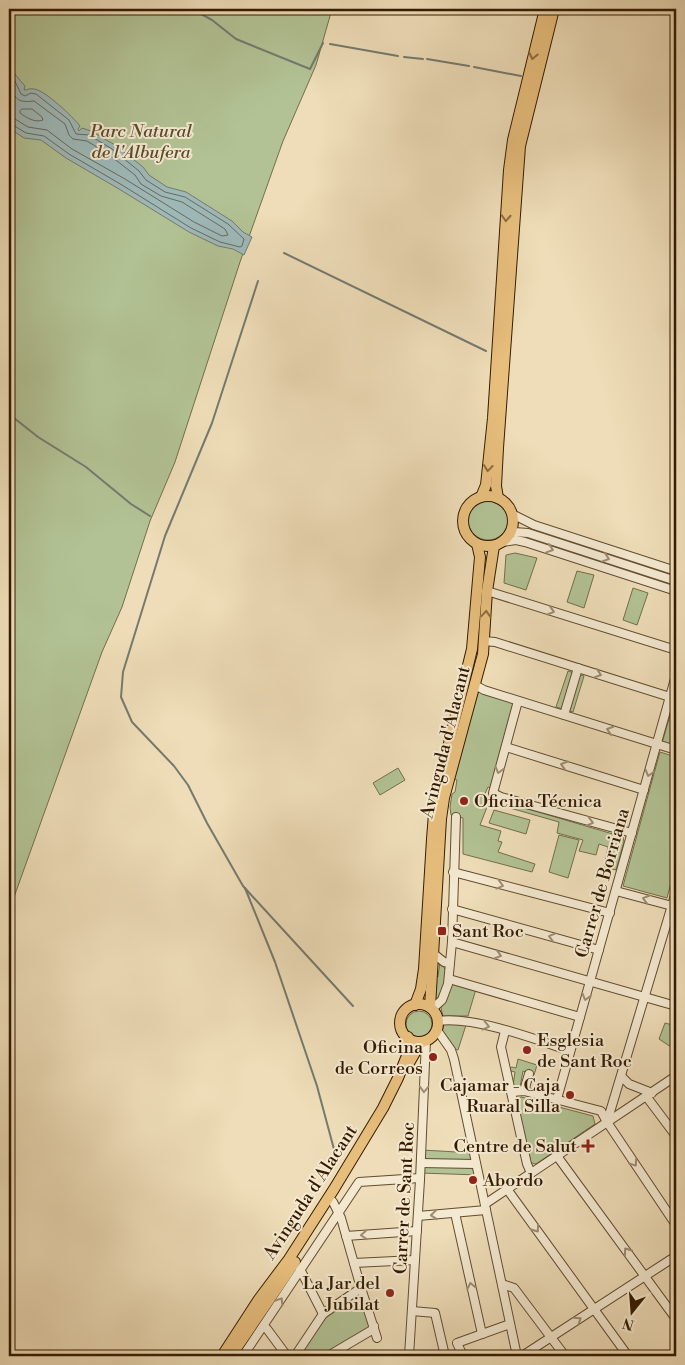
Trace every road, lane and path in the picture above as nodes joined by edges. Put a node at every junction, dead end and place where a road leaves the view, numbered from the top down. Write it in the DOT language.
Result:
graph roads {
  1 [pos="545,9"];
  2 [pos="554,9"];
  3 [pos="480,498"];
  4 [pos="498,498"];
  5 [pos="512,514"];
  6 [pos="502,540"];
  7 [pos="477,544"];
  8 [pos="676,570"];
  9 [pos="676,581"];
  10 [pos="488,591"];
  11 [pos="676,591"];
  12 [pos="484,641"];
  13 [pos="676,650"];
  14 [pos="578,668"];
  15 [pos="676,675"];
  16 [pos="475,685"];
  17 [pos="670,697"];
  18 [pos="518,700"];
  19 [pos="564,715"];
  20 [pos="657,744"];
  21 [pos="506,746"];
  22 [pos="676,750"];
  23 [pos="644,790"];
  24 [pos="456,817"];
  25 [pos="632,833"];
  26 [pos="453,872"];
  27 [pos="616,891"];
  28 [pos="676,892"];
  29 [pos="674,907"];
  30 [pos="452,909"];
  31 [pos="610,913"];
  32 [pos="452,942"];
  33 [pos="599,950"];
  34 [pos="434,954"];
  35 [pos="450,963"];
  36 [pos="448,979"];
  37 [pos="590,981"];
  38 [pos="644,996"];
  39 [pos="415,1005"];
  40 [pos="676,1006"];
  41 [pos="431,1008"];
  42 [pos="580,1017"];
  43 [pos="438,1025"];
  44 [pos="505,1030"];
  45 [pos="408,1037"];
  46 [pos="424,1041"];
  47 [pos="570,1051"];
  48 [pos="529,1074"];
  49 [pos="676,1076"];
  50 [pos="622,1077"];
  51 [pos="524,1091"];
  52 [pos="512,1092"];
  53 [pos="649,1094"];
  54 [pos="557,1099"];
  55 [pos="607,1122"];
  56 [pos="676,1136"];
  57 [pos="557,1156"];
  58 [pos="421,1163"];
  59 [pos="476,1164"];
  60 [pos="531,1173"];
  61 [pos="420,1178"];
  62 [pos="508,1189"];
  63 [pos="333,1202"];
  64 [pos="485,1207"];
  65 [pos="455,1213"];
  66 [pos="338,1214"];
  67 [pos="673,1215"];
  68 [pos="418,1216"];
  69 [pos="676,1225"];
  70 [pos="417,1231"];
  71 [pos="346,1236"];
  72 [pos="676,1256"];
  73 [pos="415,1260"];
  74 [pos="354,1263"];
  75 [pos="300,1269"];
  76 [pos="646,1276"];
  77 [pos="502,1284"];
  78 [pos="362,1288"];
  79 [pos="595,1309"];
  80 [pos="412,1312"];
  81 [pos="324,1314"];
  82 [pos="676,1319"];
  83 [pos="510,1324"];
  84 [pos="264,1326"];
  85 [pos="374,1326"];
  86 [pos="482,1334"];
  87 [pos="552,1337"];
  88 [pos="377,1338"];
  89 [pos="343,1348"];
  90 [pos="222,1356"];
  91 [pos="231,1356"];
  92 [pos="243,1356"];
  93 [pos="287,1356"];
  94 [pos="295,1356"];
  95 [pos="328,1356"];
  96 [pos="348,1356"];
  97 [pos="409,1356"];
  98 [pos="446,1356"];
  99 [pos="463,1356"];
  100 [pos="517,1356"];
  101 [pos="522,1356"];
  102 [pos="565,1356"];
  103 [pos="628,1356"];
  1 -- 3 [label="main road, one-way"];
  2 -- 4 [label="main road"];
  3 -- 4 [label="main road"];
  3 -- 7 [label="main road"];
  4 -- 5 [label="main road"];
  5 -- 6 [label="main road"];
  5 -- 8 [label="street"];
  6 -- 7 [label="main road"];
  6 -- 9 [label="street, one-way"];
  6 -- 10 [label="main road, Avinguda d'Alacant"];
  6 -- 11 [label="street, one-way"];
  7 -- 39 [label="main road, Avinguda d'Alacant"];
  12 -- 10 [label="main road, Avinguda d'Alacant, one-way"];
  10 -- 13 [label="street, one-way"];
  12 -- 14 [label="street"];
  12 -- 16 [label="main road, Avinguda d'Alacant"];
  14 -- 17 [label="street, one-way"];
  14 -- 19 [label="street"];
  15 -- 17 [label="street, Carrer de Borriana"];
  16 -- 18 [label="street"];
  16 -- 34 [label="main road, Avinguda d'Alacant"];
  17 -- 20 [label="street, Carrer de Borriana"];
  18 -- 19 [label="street"];
  18 -- 21 [label="street"];
  20 -- 19 [label="street, one-way"];
  20 -- 22 [label="street"];
  20 -- 23 [label="street, Carrer de Borriana, one-way"];
  23 -- 21 [label="street, one-way"];
  21 -- 25 [label="street, one-way"];
  23 -- 25 [label="street, Carrer de Borriana"];
  24 -- 26 [label="street, Avinguda d'Alacant"];
  25 -- 27 [label="street, Carrer de Borriana"];
  26 -- 30 [label="street, Avinguda d'Alacant"];
  26 -- 31 [label="street, one-way"];
  29 -- 27 [label="street, one-way"];
  27 -- 31 [label="street, Carrer de Borriana"];
  28 -- 29 [label="street"];
  29 -- 38 [label="street"];
  30 -- 32 [label="street, Avinguda d'Alacant"];
  33 -- 30 [label="street, one-way"];
  31 -- 33 [label="street, Carrer de Borriana"];
  32 -- 35 [label="street, Avinguda d'Alacant"];
  32 -- 37 [label="street, one-way"];
  33 -- 37 [label="street, Carrer de Borriana"];
  34 -- 35 [label="street"];
  34 -- 41 [label="main road, Avinguda d'Alacant"];
  35 -- 36 [label="street, Avinguda d'Alacant"];
  36 -- 41 [label="street, Avinguda d'Alacant"];
  36 -- 42 [label="street"];
  37 -- 38 [label="street"];
  37 -- 42 [label="street, Carrer de Borriana, one-way"];
  38 -- 40 [label="street"];
  38 -- 50 [label="street"];
  39 -- 41 [label="main road"];
  39 -- 45 [label="main road"];
  41 -- 43 [label="main road"];
  42 -- 47 [label="street, Carrer de Borriana"];
  43 -- 44 [label="street, one-way"];
  43 -- 46 [label="main road"];
  43 -- 59 [label="street"];
  44 -- 47 [label="street"];
  44 -- 52 [label="street"];
  45 -- 46 [label="main road"];
  45 -- 90 [label="main road, Avinguda d'Alacant"];
  46 -- 58 [label="street, Carrer de Sant Roc, one-way"];
  46 -- 63 [label="main road, Avinguda d'Alacant"];
  47 -- 54 [label="street, Carrer de Borriana"];
  48 -- 51 [label="street"];
  49 -- 53 [label="street"];
  50 -- 53 [label="street"];
  50 -- 55 [label="street"];
  51 -- 52 [label="street"];
  51 -- 54 [label="street"];
  52 -- 60 [label="street"];
  53 -- 55 [label="street"];
  53 -- 56 [label="street"];
  54 -- 55 [label="street"];
  55 -- 57 [label="street"];
  55 -- 67 [label="street, one-way"];
  57 -- 60 [label="street"];
  76 -- 57 [label="street, one-way"];
  58 -- 59 [label="street"];
  58 -- 61 [label="street, Carrer de Sant Roc"];
  59 -- 64 [label="street"];
  60 -- 62 [label="street"];
  61 -- 66 [label="street, Avinguda d'Alacant"];
  61 -- 68 [label="street, Carrer de Sant Roc"];
  62 -- 64 [label="street"];
  62 -- 79 [label="street, one-way"];
  63 -- 66 [label="street"];
  63 -- 91 [label="main road, Avinguda d'Alacant"];
  64 -- 65 [label="street"];
  64 -- 77 [label="street"];
  65 -- 68 [label="street, one-way"];
  86 -- 65 [label="street, one-way"];
  66 -- 71 [label="street"];
  66 -- 75 [label="street, Avinguda d'Alacant"];
  67 -- 69 [label="street"];
  68 -- 70 [label="street, Carrer de Sant Roc"];
  70 -- 71 [label="street, one-way"];
  70 -- 73 [label="street, Carrer de Sant Roc"];
  71 -- 74 [label="street"];
  72 -- 76 [label="street"];
  73 -- 74 [label="street"];
  73 -- 80 [label="street, Carrer de Sant Roc"];
  74 -- 78 [label="street"];
  75 -- 81 [label="street"];
  84 -- 75 [label="street, Avinguda d'Alacant, one-way"];
  76 -- 79 [label="street"];
  76 -- 82 [label="street"];
  77 -- 83 [label="street"];
  77 -- 87 [label="street"];
  78 -- 81 [label="street"];
  78 -- 85 [label="street"];
  87 -- 79 [label="street, one-way"];
  79 -- 103 [label="street"];
  80 -- 97 [label="street, Carrer de Sant Roc"];
  80 -- 98 [label="street"];
  81 -- 94 [label="street"];
  83 -- 86 [label="street"];
  83 -- 100 [label="street"];
  84 -- 92 [label="street, Avinguda d'Alacant"];
  84 -- 93 [label="street"];
  85 -- 88 [label="street"];
  85 -- 89 [label="street"];
  86 -- 99 [label="street"];
  87 -- 101 [label="street"];
  87 -- 102 [label="street"];
  89 -- 95 [label="street"];
  89 -- 96 [label="street"];
}
